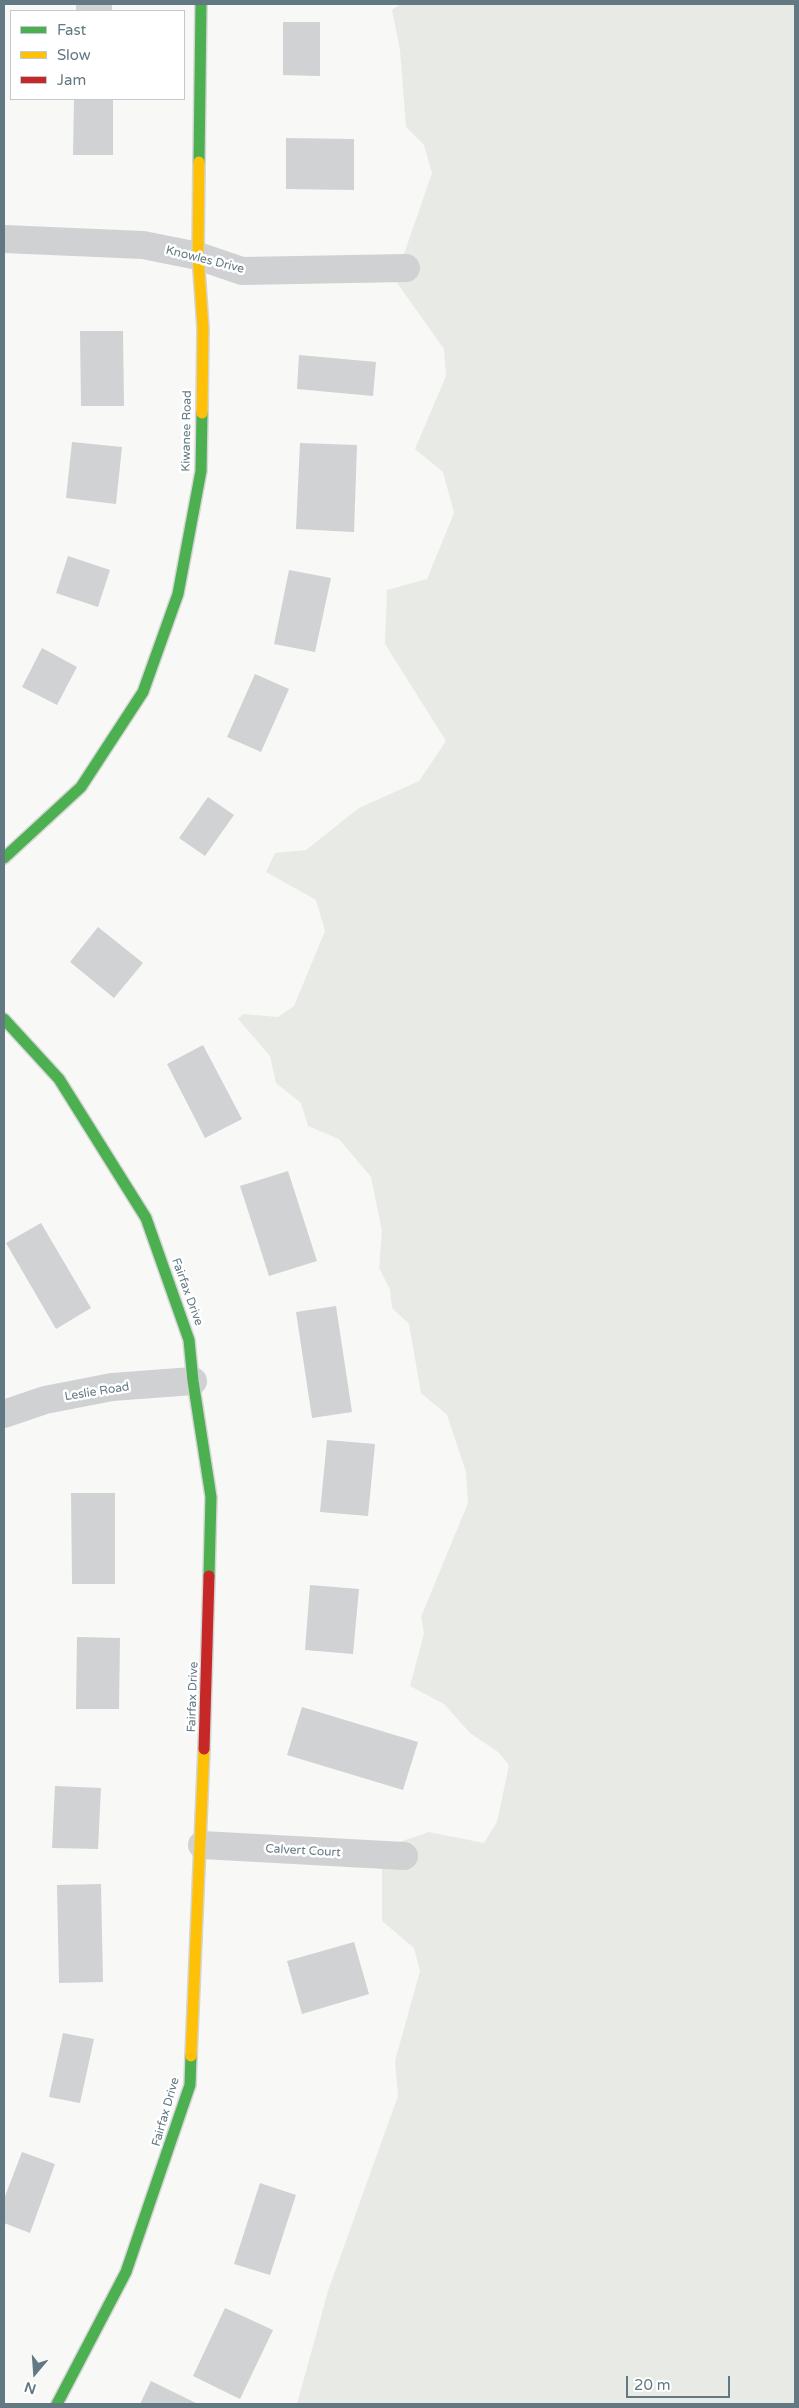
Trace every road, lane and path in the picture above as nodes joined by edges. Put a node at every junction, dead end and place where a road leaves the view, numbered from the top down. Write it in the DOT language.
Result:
graph roads {
  1 [pos="201,4"];
  2 [pos="4,239"];
  3 [pos="198,256"];
  4 [pos="406,268"];
  5 [pos="4,858"];
  6 [pos="4,1019"];
  7 [pos="193,1381"];
  8 [pos="4,1414"];
  9 [pos="202,1845"];
  10 [pos="404,1856"];
  11 [pos="57,2404"];
  1 -- 3 [label="street, Kiwanee Road"];
  2 -- 3 [label="street, Knowles Drive"];
  3 -- 4 [label="street, Knowles Drive"];
  3 -- 5 [label="street, Kiwanee Road"];
  6 -- 7 [label="street, Fairfax Drive"];
  7 -- 8 [label="street, Leslie Road"];
  7 -- 9 [label="street, Fairfax Drive"];
  9 -- 10 [label="street, Calvert Court"];
  9 -- 11 [label="street, Fairfax Drive"];
}
